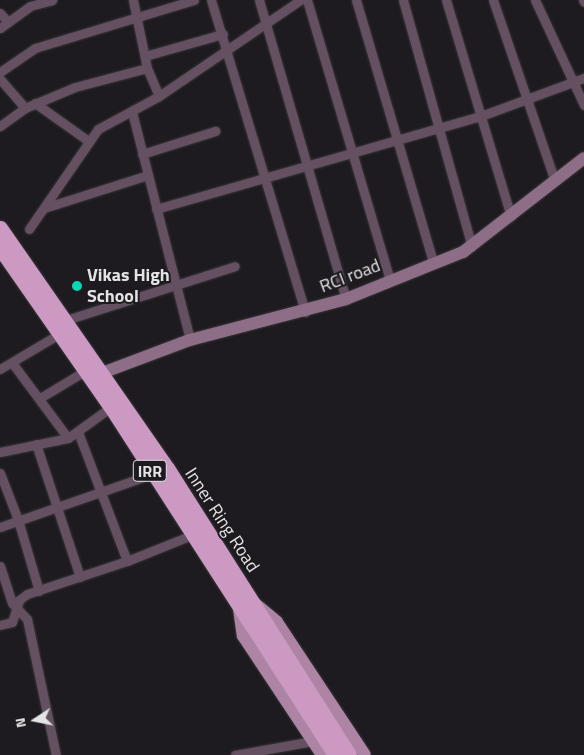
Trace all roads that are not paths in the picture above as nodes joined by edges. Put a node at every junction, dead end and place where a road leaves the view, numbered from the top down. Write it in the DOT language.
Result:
graph roads {
  1 [pos="52,0"];
  2 [pos="133,0"];
  3 [pos="194,0"];
  4 [pos="211,0"];
  5 [pos="259,0"];
  6 [pos="300,0"];
  7 [pos="308,0"];
  8 [pos="356,0"];
  9 [pos="403,0"];
  10 [pos="446,0"];
  11 [pos="493,0"];
  12 [pos="536,0"];
  13 [pos="0,13"];
  14 [pos="137,18"];
  15 [pos="266,20"];
  16 [pos="4,25"];
  17 [pos="223,34"];
  18 [pos="228,48"];
  19 [pos="145,56"];
  20 [pos="147,68"];
  21 [pos="0,72"];
  22 [pos="584,78"];
  23 [pos="0,79"];
  24 [pos="573,83"];
  25 [pos="159,96"];
  26 [pos="527,101"];
  27 [pos="35,103"];
  28 [pos="584,105"];
  29 [pos="25,108"];
  30 [pos="132,112"];
  31 [pos="481,116"];
  32 [pos="0,126"];
  33 [pos="440,128"];
  34 [pos="215,131"];
  35 [pos="88,140"];
  36 [pos="397,141"];
  37 [pos="142,154"];
  38 [pos="354,154"];
  39 [pos="584,158"];
  40 [pos="306,167"];
  41 [pos="148,175"];
  42 [pos="266,179"];
  43 [pos="555,181"];
  44 [pos="44,208"];
  45 [pos="156,209"];
  46 [pos="511,216"];
  47 [pos="0,228"];
  48 [pos="29,229"];
  49 [pos="472,247"];
  50 [pos="0,248"];
  51 [pos="433,262"];
  52 [pos="235,266"];
  53 [pos="390,280"];
  54 [pos="176,284"];
  55 [pos="346,299"];
  56 [pos="305,312"];
  57 [pos="66,320"];
  58 [pos="59,334"];
  59 [pos="190,340"];
  60 [pos="13,364"];
  61 [pos="0,369"];
  62 [pos="85,371"];
  63 [pos="102,373"];
  64 [pos="40,398"];
  65 [pos="111,407"];
  66 [pos="78,432"];
  67 [pos="68,438"];
  68 [pos="36,444"];
  69 [pos="0,452"];
  70 [pos="0,473"];
  71 [pos="152,474"];
  72 [pos="102,492"];
  73 [pos="57,507"];
  74 [pos="18,520"];
  75 [pos="0,527"];
  76 [pos="199,532"];
  77 [pos="127,561"];
  78 [pos="0,566"];
  79 [pos="80,577"];
  80 [pos="38,591"];
  81 [pos="246,604"];
  82 [pos="18,608"];
  83 [pos="0,626"];
  84 [pos="259,626"];
  85 [pos="313,740"];
  86 [pos="56,755"];
  87 [pos="236,755"];
  88 [pos="322,755"];
  89 [pos="335,755"];
  90 [pos="349,755"];
  91 [pos="365,755"];
  1 -- 16 [label="street"];
  2 -- 14 [label="street"];
  3 -- 14 [label="street"];
  4 -- 17 [label="street"];
  5 -- 15 [label="street"];
  6 -- 15 [label="street"];
  7 -- 38 [label="street"];
  8 -- 36 [label="street"];
  9 -- 33 [label="street"];
  10 -- 31 [label="street"];
  11 -- 26 [label="street"];
  12 -- 24 [label="street"];
  13 -- 16 [label="street"];
  14 -- 19 [label="street"];
  14 -- 21 [label="street"];
  15 -- 18 [label="street"];
  15 -- 40 [label="street"];
  17 -- 18 [label="street"];
  17 -- 19 [label="street"];
  18 -- 25 [label="street"];
  18 -- 42 [label="street"];
  19 -- 20 [label="street"];
  20 -- 25 [label="street"];
  20 -- 27 [label="street"];
  22 -- 24 [label="street"];
  23 -- 29 [label="street"];
  24 -- 26 [label="street"];
  24 -- 28 [label="street"];
  25 -- 30 [label="street"];
  26 -- 31 [label="street"];
  26 -- 43 [label="street"];
  27 -- 29 [label="street"];
  27 -- 35 [label="street"];
  29 -- 32 [label="street"];
  30 -- 35 [label="street"];
  30 -- 37 [label="street"];
  31 -- 33 [label="street"];
  31 -- 46 [label="street"];
  33 -- 36 [label="street"];
  33 -- 49 [label="street"];
  34 -- 37 [label="street"];
  35 -- 44 [label="street"];
  36 -- 38 [label="street"];
  36 -- 51 [label="street"];
  37 -- 41 [label="street"];
  38 -- 40 [label="street"];
  38 -- 53 [label="street"];
  39 -- 43 [label="street, RCI road"];
  40 -- 42 [label="street"];
  40 -- 55 [label="street"];
  41 -- 44 [label="street"];
  41 -- 45 [label="street"];
  42 -- 45 [label="street"];
  42 -- 56 [label="street"];
  43 -- 46 [label="street, RCI road"];
  44 -- 48 [label="street"];
  45 -- 54 [label="street"];
  46 -- 49 [label="street, RCI road"];
  47 -- 57 [label="highway, Inner Ring Road / IRR"];
  49 -- 51 [label="street, RCI road"];
  50 -- 58 [label="highway, Inner Ring Road / IRR"];
  51 -- 53 [label="street, RCI road"];
  52 -- 54 [label="street"];
  53 -- 55 [label="street, RCI road"];
  54 -- 57 [label="street"];
  54 -- 59 [label="street"];
  55 -- 56 [label="street, RCI road"];
  56 -- 59 [label="street, RCI road"];
  57 -- 63 [label="highway, Inner Ring Road / IRR"];
  58 -- 60 [label="street"];
  58 -- 62 [label="highway, Inner Ring Road / IRR"];
  59 -- 63 [label="street, RCI road"];
  60 -- 61 [label="street"];
  60 -- 64 [label="street"];
  62 -- 64 [label="street"];
  62 -- 65 [label="highway, Inner Ring Road / IRR"];
  63 -- 76 [label="highway, Inner Ring Road / IRR"];
  64 -- 67 [label="street"];
  65 -- 66 [label="street"];
  65 -- 71 [label="highway, Inner Ring Road / IRR"];
  66 -- 67 [label="street"];
  66 -- 72 [label="street"];
  67 -- 68 [label="street"];
  68 -- 69 [label="street"];
  68 -- 73 [label="street"];
  70 -- 74 [label="street"];
  71 -- 72 [label="street"];
  71 -- 76 [label="highway, Inner Ring Road / IRR"];
  72 -- 73 [label="street"];
  72 -- 77 [label="street"];
  73 -- 74 [label="street"];
  73 -- 79 [label="street"];
  74 -- 75 [label="street"];
  74 -- 80 [label="street"];
  76 -- 77 [label="street"];
  76 -- 81 [label="highway, Inner Ring Road / IRR"];
  77 -- 79 [label="street"];
  78 -- 82 [label="street"];
  79 -- 80 [label="street"];
  80 -- 82 [label="street"];
  81 -- 84 [label="highway, IRR"];
  81 -- 85 [label="main road, Inner Ring Road / IRR"];
  81 -- 91 [label="main road, Inner Ring Road / IRR"];
  82 -- 83 [label="street"];
  82 -- 86 [label="street"];
  84 -- 89 [label="highway, IRR"];
  84 -- 90 [label="highway, IRR"];
  85 -- 87 [label="street"];
  85 -- 88 [label="main road, Inner Ring Road / IRR"];
}
